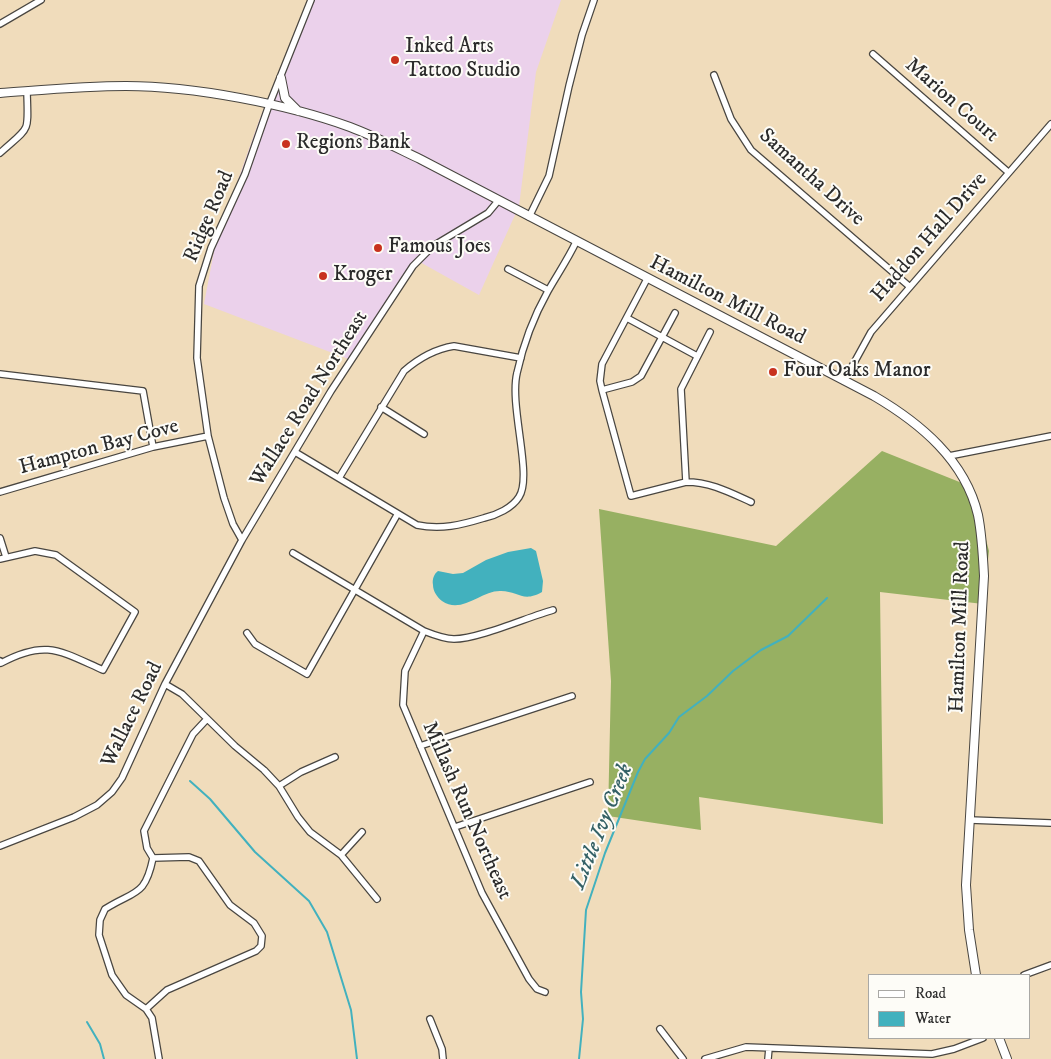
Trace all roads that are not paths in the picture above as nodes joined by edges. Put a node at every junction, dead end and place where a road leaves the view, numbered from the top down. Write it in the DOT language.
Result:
graph roads {
  1 [pos="41,0"];
  2 [pos="311,0"];
  3 [pos="594,0"];
  4 [pos="0,24"];
  5 [pos="873,54"];
  6 [pos="714,76"];
  7 [pos="281,78"];
  8 [pos="26,91"];
  9 [pos="0,93"];
  10 [pos="269,105"];
  11 [pos="300,113"];
  12 [pos="1051,124"];
  13 [pos="0,153"];
  14 [pos="1008,172"];
  15 [pos="498,200"];
  16 [pos="529,217"];
  17 [pos="576,242"];
  18 [pos="508,269"];
  19 [pos="647,279"];
  20 [pos="910,287"];
  21 [pos="548,290"];
  22 [pos="675,313"];
  23 [pos="627,318"];
  24 [pos="710,332"];
  25 [pos="663,337"];
  26 [pos="697,356"];
  27 [pos="521,358"];
  28 [pos="0,374"];
  29 [pos="844,381"];
  30 [pos="602,390"];
  31 [pos="381,407"];
  32 [pos="424,434"];
  33 [pos="208,436"];
  34 [pos="1051,436"];
  35 [pos="153,447"];
  36 [pos="295,452"];
  37 [pos="949,456"];
  38 [pos="339,478"];
  39 [pos="686,482"];
  40 [pos="0,492"];
  41 [pos="751,502"];
  42 [pos="398,515"];
  43 [pos="0,538"];
  44 [pos="242,540"];
  45 [pos="293,554"];
  46 [pos="3,558"];
  47 [pos="355,590"];
  48 [pos="552,610"];
  49 [pos="424,631"];
  50 [pos="248,633"];
  51 [pos="0,661"];
  52 [pos="165,684"];
  53 [pos="572,696"];
  54 [pos="207,719"];
  55 [pos="420,746"];
  56 [pos="335,757"];
  57 [pos="590,782"];
  58 [pos="279,786"];
  59 [pos="970,820"];
  60 [pos="1051,824"];
  61 [pos="455,827"];
  62 [pos="362,832"];
  63 [pos="0,846"];
  64 [pos="341,855"];
  65 [pos="153,858"];
  66 [pos="377,899"];
  67 [pos="1051,965"];
  68 [pos="976,974"];
  69 [pos="1027,974"];
  70 [pos="545,992"];
  71 [pos="146,1009"];
  72 [pos="430,1019"];
  73 [pos="660,1029"];
  74 [pos="980,1039"];
  75 [pos="999,1039"];
  76 [pos="769,1048"];
  77 [pos="159,1059"];
  78 [pos="443,1059"];
  79 [pos="683,1059"];
  80 [pos="705,1059"];
  81 [pos="768,1059"];
  82 [pos="1007,1059"];
  1 -- 4 [label="street"];
  2 -- 7 [label="street, Ridge Road"];
  3 -- 16 [label="street"];
  5 -- 14 [label="street, Marion Court"];
  6 -- 20 [label="street, Samantha Drive"];
  7 -- 10 [label="street, Ridge Road"];
  7 -- 11 [label="main road"];
  8 -- 9 [label="main road, Hamilton Mill Road"];
  8 -- 10 [label="main road, Hamilton Mill Road"];
  8 -- 13 [label="street"];
  10 -- 11 [label="main road, Hamilton Mill Road"];
  10 -- 33 [label="street, Ridge Road"];
  11 -- 15 [label="main road, Hamilton Mill Road"];
  12 -- 14 [label="street, Haddon Hall Drive"];
  14 -- 20 [label="street, Haddon Hall Drive"];
  15 -- 16 [label="main road, Hamilton Mill Road"];
  15 -- 36 [label="street, Wallace Road Northeast"];
  16 -- 17 [label="main road, Hamilton Mill Road"];
  17 -- 19 [label="main road, Hamilton Mill Road"];
  17 -- 21 [label="street"];
  18 -- 21 [label="street"];
  19 -- 23 [label="street"];
  19 -- 29 [label="main road, Hamilton Mill Road"];
  20 -- 29 [label="street, Haddon Hall Drive"];
  21 -- 27 [label="street"];
  22 -- 25 [label="street"];
  23 -- 25 [label="street"];
  23 -- 30 [label="street"];
  24 -- 26 [label="street"];
  25 -- 26 [label="street"];
  25 -- 30 [label="street"];
  26 -- 39 [label="street"];
  27 -- 31 [label="street"];
  27 -- 42 [label="street"];
  28 -- 35 [label="street"];
  29 -- 37 [label="main road, Hamilton Mill Road"];
  30 -- 39 [label="street"];
  31 -- 32 [label="street"];
  31 -- 38 [label="street"];
  33 -- 35 [label="street, Hampton Bay Cove"];
  33 -- 44 [label="street, Ridge Road"];
  34 -- 37 [label="street"];
  35 -- 40 [label="street, Hampton Bay Cove"];
  36 -- 38 [label="street"];
  36 -- 44 [label="street, Wallace Road Northeast"];
  37 -- 59 [label="main road, Hamilton Mill Road"];
  38 -- 42 [label="street"];
  39 -- 41 [label="street"];
  42 -- 47 [label="street"];
  43 -- 46 [label="street"];
  44 -- 52 [label="street, Wallace Road"];
  45 -- 47 [label="street"];
  46 -- 51 [label="street"];
  47 -- 49 [label="street"];
  47 -- 50 [label="street"];
  48 -- 49 [label="street"];
  49 -- 55 [label="street, Millash Run Northeast"];
  52 -- 54 [label="street"];
  52 -- 63 [label="street, Wallace Road"];
  53 -- 55 [label="street"];
  54 -- 58 [label="street"];
  54 -- 65 [label="street"];
  55 -- 61 [label="street, Millash Run Northeast"];
  56 -- 58 [label="street"];
  57 -- 61 [label="street"];
  58 -- 64 [label="street"];
  59 -- 60 [label="street"];
  59 -- 68 [label="main road, Hamilton Mill Road"];
  61 -- 70 [label="street, Millash Run Northeast"];
  62 -- 64 [label="street"];
  64 -- 66 [label="street"];
  65 -- 71 [label="street"];
  65 -- 71 [label="street"];
  67 -- 69 [label="street"];
  71 -- 77 [label="street"];
  72 -- 78 [label="street"];
  73 -- 79 [label="street"];
  74 -- 76 [label="street"];
  75 -- 82 [label="main road"];
  76 -- 80 [label="street"];
  76 -- 81 [label="street"];
}
